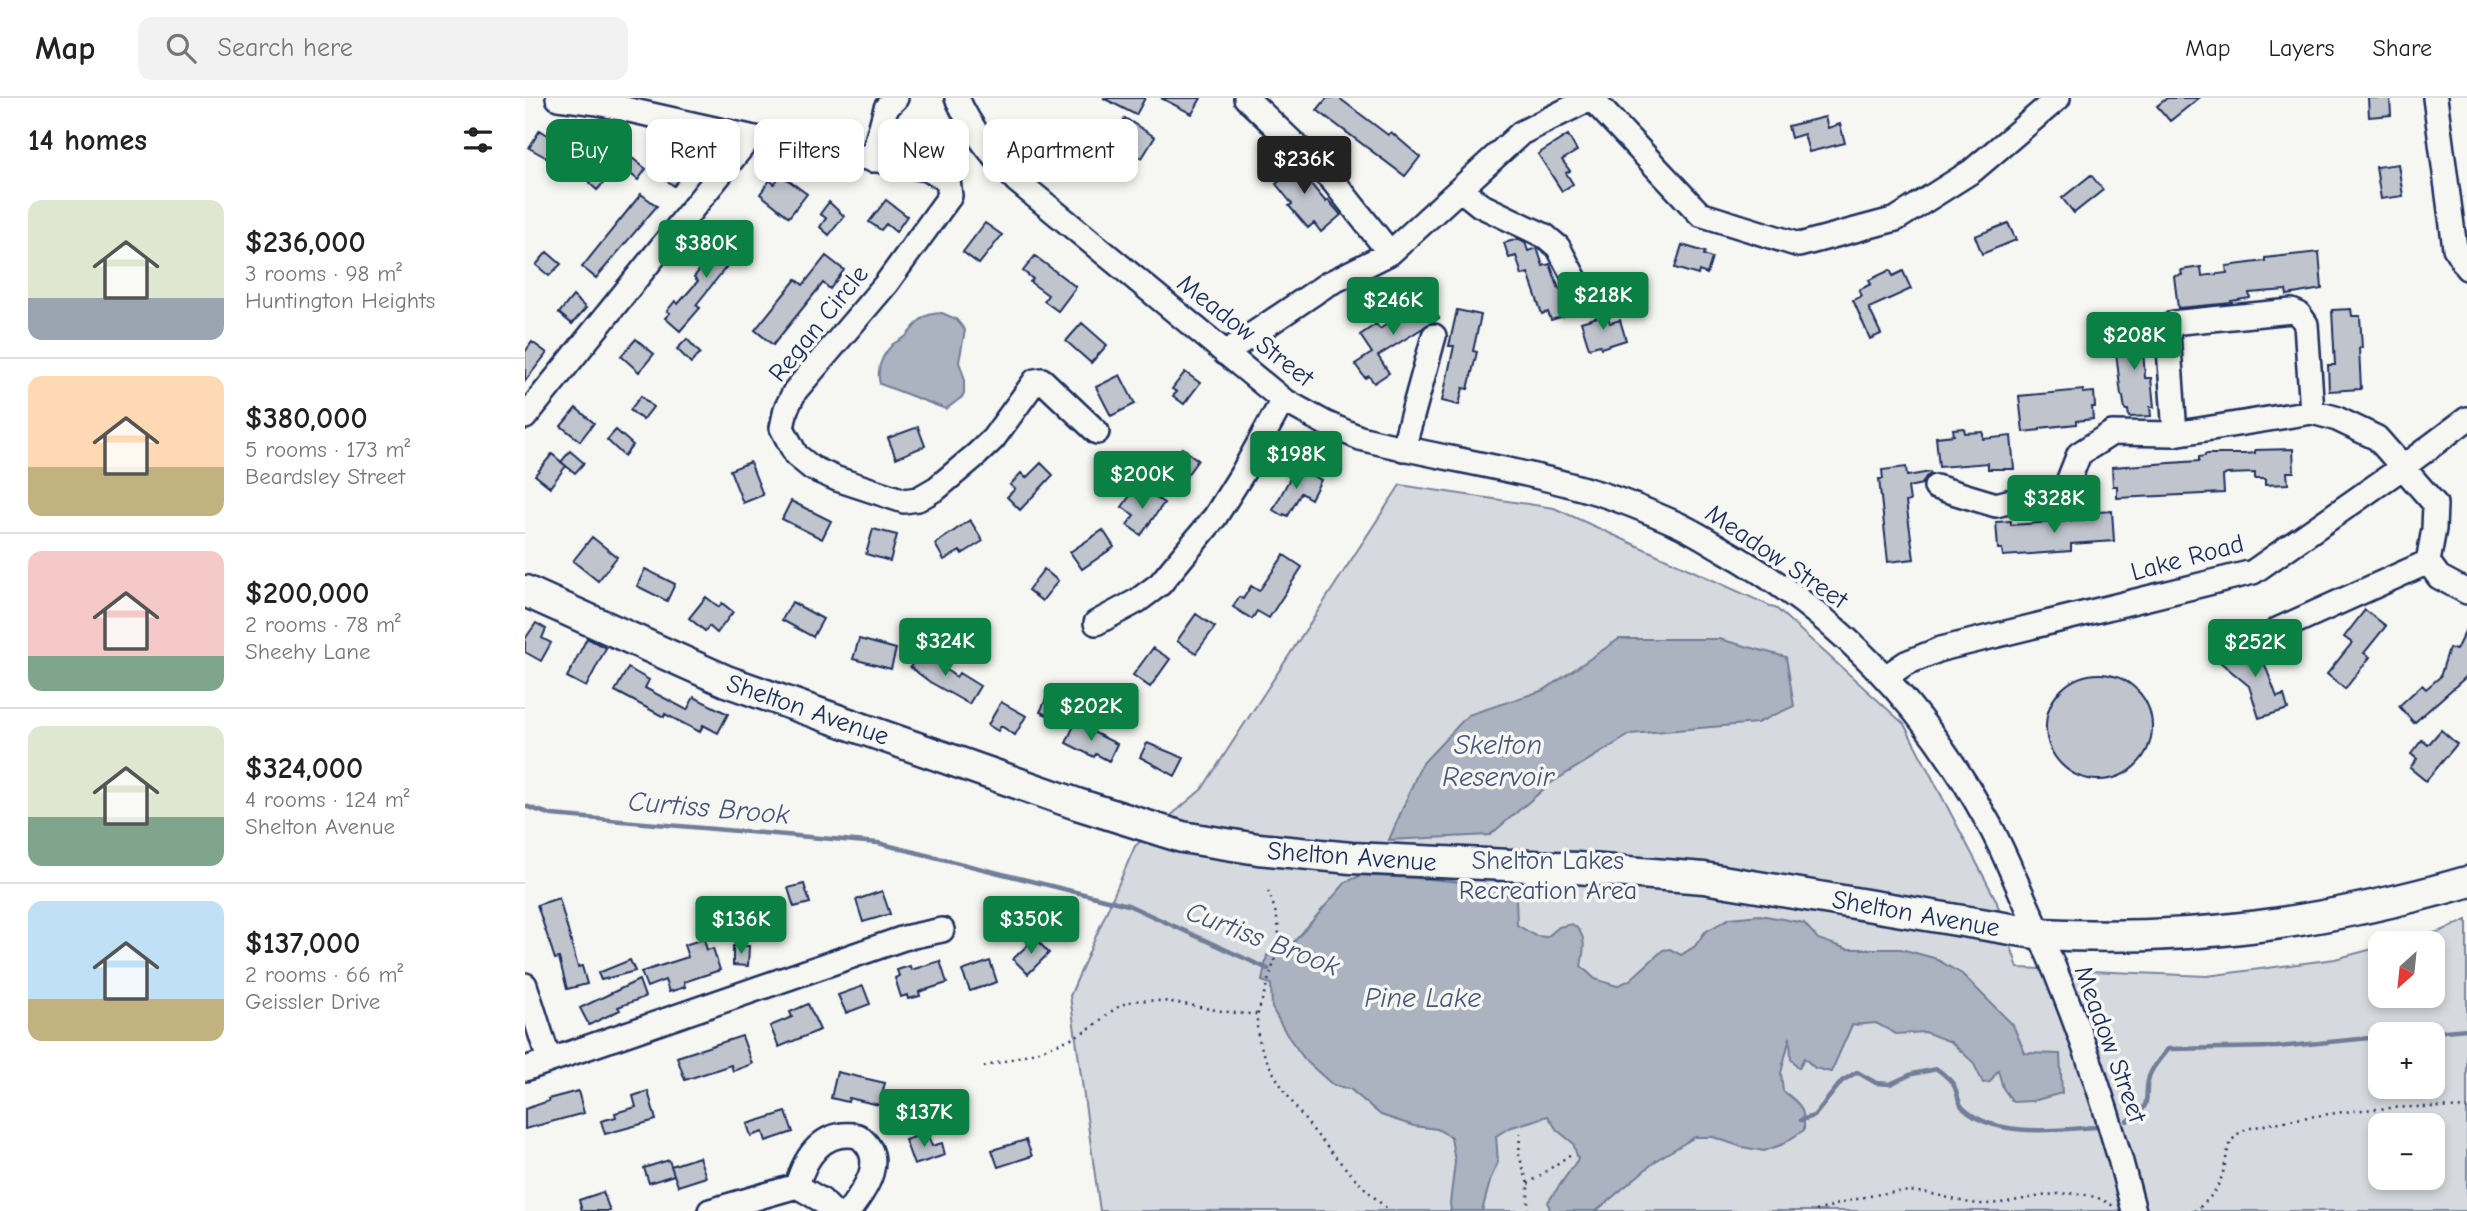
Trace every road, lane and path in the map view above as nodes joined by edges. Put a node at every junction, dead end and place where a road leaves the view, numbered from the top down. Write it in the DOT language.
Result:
graph roads {
  1 [pos="558,98"];
  2 [pos="896,98"];
  3 [pos="957,98"];
  4 [pos="1246,98"];
  5 [pos="1591,98"];
  6 [pos="2058,98"];
  7 [pos="2435,98"];
  8 [pos="750,137"];
  9 [pos="872,160"];
  10 [pos="1461,189"];
  11 [pos="1390,253"];
  12 [pos="2467,268"];
  13 [pos="1583,293"];
  14 [pos="1434,335"];
  15 [pos="1226,353"];
  16 [pos="1283,400"];
  17 [pos="2312,412"];
  18 [pos="526,414"];
  19 [pos="2467,419"];
  20 [pos="1097,432"];
  21 [pos="2175,434"];
  22 [pos="1403,449"];
  23 [pos="2403,467"];
  24 [pos="1936,487"];
  25 [pos="2428,562"];
  26 [pos="525,591"];
  27 [pos="2467,592"];
  28 [pos="1096,624"];
  29 [pos="2277,630"];
  30 [pos="1887,676"];
  31 [pos="2467,882"];
  32 [pos="1268,891"];
  33 [pos="942,930"];
  34 [pos="2041,934"];
  35 [pos="525,985"];
  36 [pos="1258,1014"];
  37 [pos="549,1060"];
  38 [pos="984,1067"];
  39 [pos="525,1069"];
  40 [pos="2467,1109"];
  41 [pos="1520,1133"];
  42 [pos="1571,1154"];
  43 [pos="1528,1184"];
  44 [pos="797,1186"];
  45 [pos="2126,1210"];
  46 [pos="710,1211"];
  47 [pos="832,1211"];
  48 [pos="849,1211"];
  49 [pos="1390,1211"];
  50 [pos="1528,1211"];
  51 [pos="1816,1211"];
  52 [pos="2194,1211"];
  1 -- 8 [label="street"];
  2 -- 9 [label="street"];
  3 -- 15 [label="street, Meadow Street"];
  4 -- 11 [label="street"];
  5 -- 6 [label="street"];
  5 -- 10 [label="street"];
  7 -- 12 [label="street"];
  8 -- 9 [label="street"];
  8 -- 18 [label="street"];
  9 -- 20 [label="street, Regan Circle"];
  10 -- 11 [label="street"];
  10 -- 13 [label="street"];
  11 -- 15 [label="street"];
  14 -- 22 [label="street"];
  15 -- 16 [label="street, Meadow Street"];
  16 -- 22 [label="street, Meadow Street"];
  16 -- 28 [label="street"];
  17 -- 21 [label="street"];
  17 -- 21 [label="street"];
  17 -- 23 [label="street"];
  19 -- 23 [label="street, Lake Road"];
  21 -- 24 [label="street"];
  22 -- 30 [label="street, Meadow Street"];
  23 -- 25 [label="street"];
  23 -- 30 [label="street, Lake Road"];
  25 -- 27 [label="street"];
  25 -- 29 [label="street"];
  26 -- 34 [label="main road, Shelton Avenue"];
  30 -- 34 [label="street, Meadow Street"];
  31 -- 34 [label="main road, Shelton Avenue"];
  32 -- 36 [label="path"];
  33 -- 37 [label="street"];
  34 -- 45 [label="street, Meadow Street"];
  35 -- 37 [label="street"];
  36 -- 38 [label="path"];
  36 -- 49 [label="path"];
  37 -- 39 [label="street"];
  40 -- 52 [label="path"];
  41 -- 43 [label="path"];
  42 -- 43 [label="path"];
  43 -- 50 [label="path"];
  44 -- 46 [label="street"];
  44 -- 47 [label="street"];
  44 -- 48 [label="street"];
  45 -- 51 [label="path"];
}
